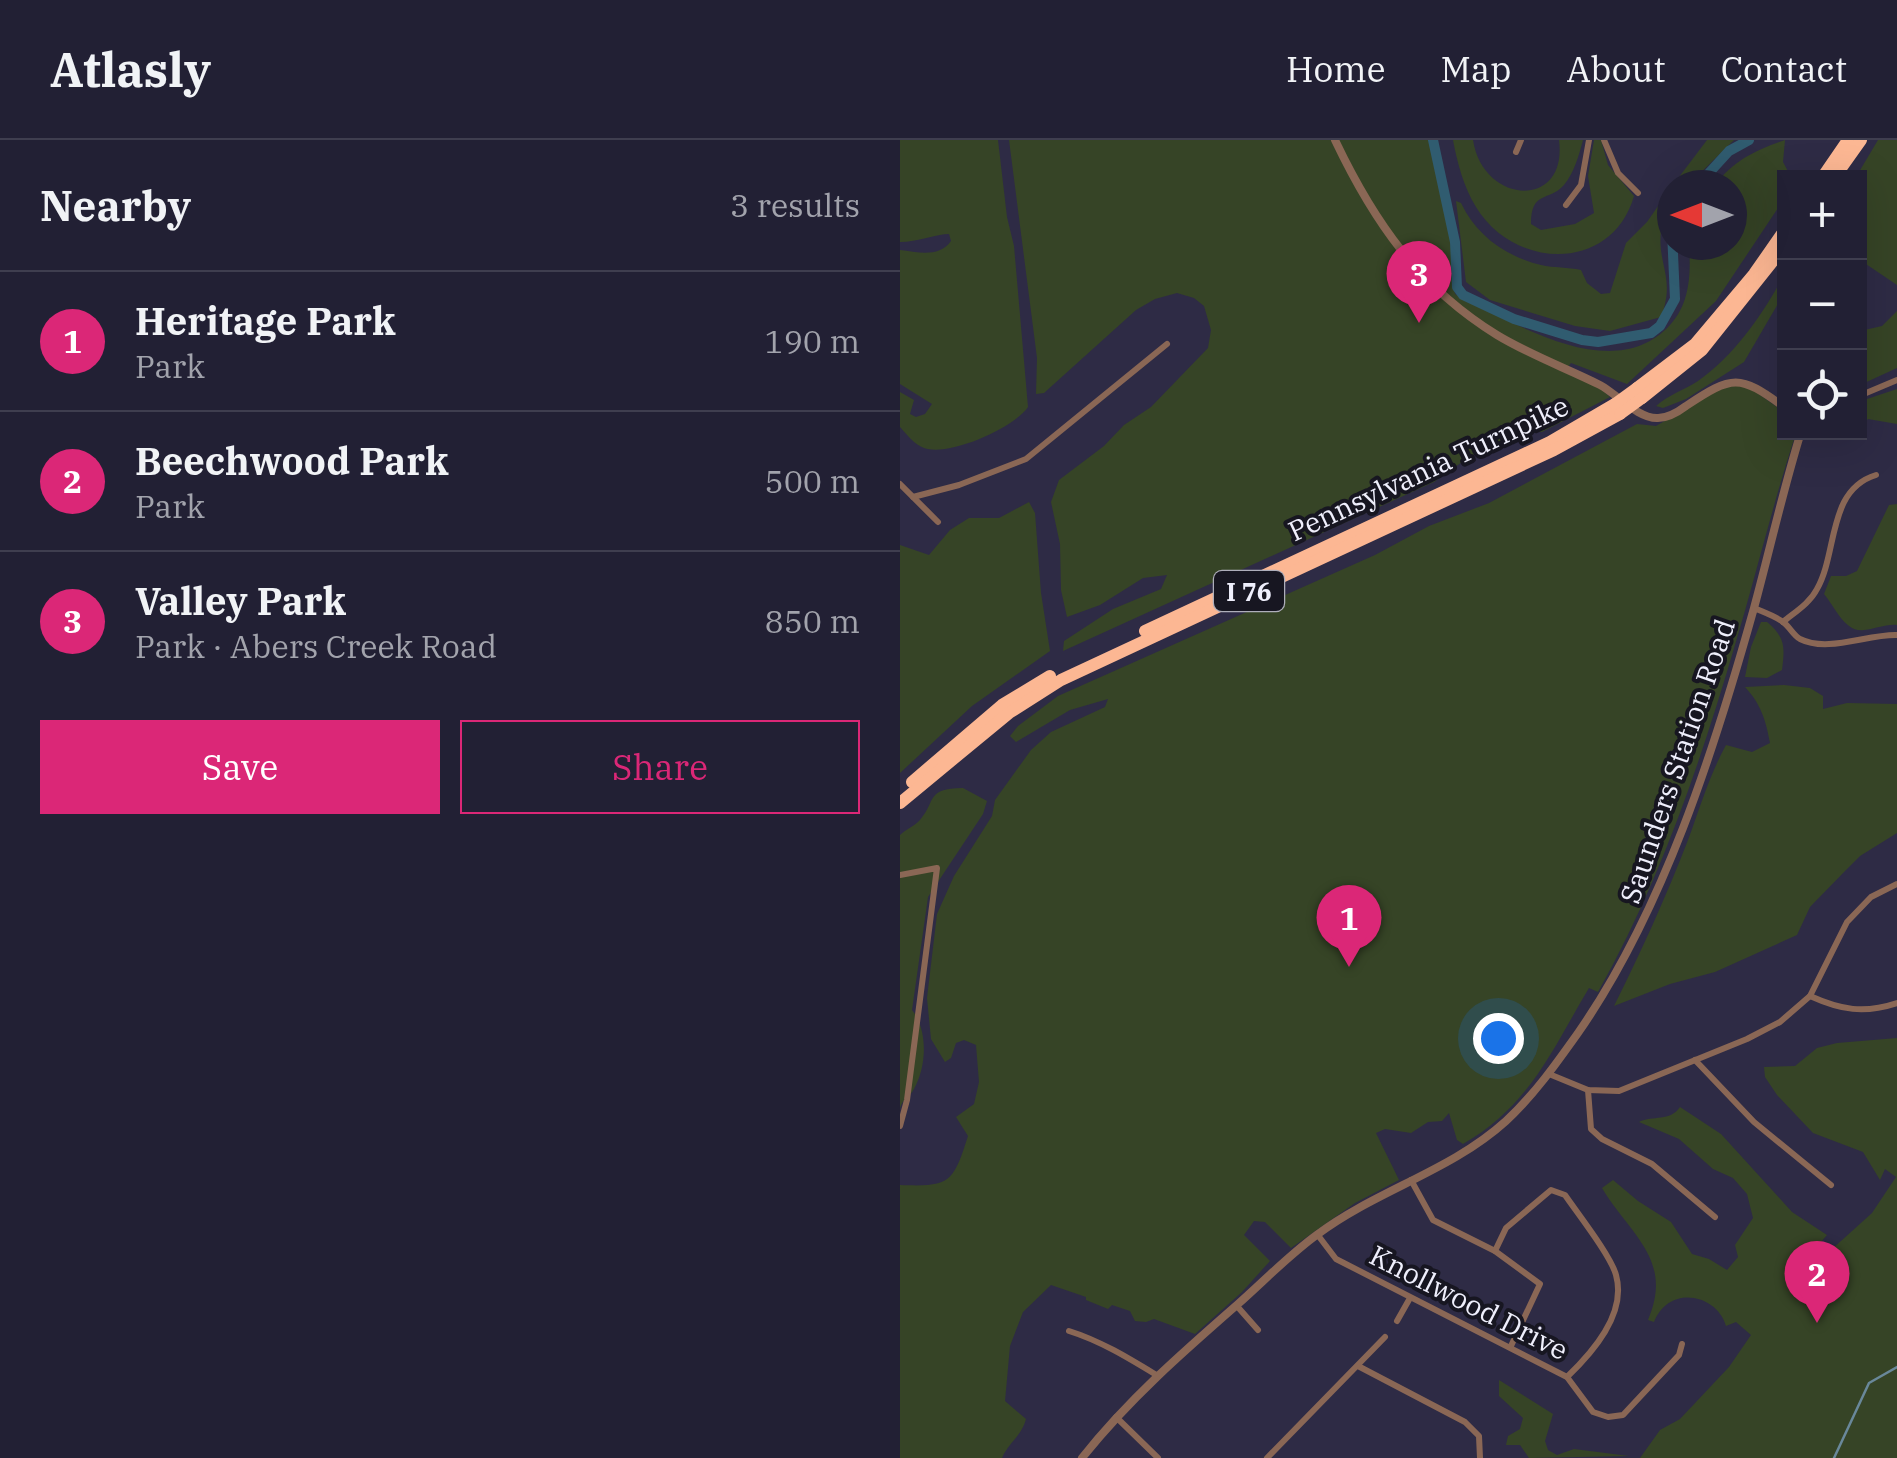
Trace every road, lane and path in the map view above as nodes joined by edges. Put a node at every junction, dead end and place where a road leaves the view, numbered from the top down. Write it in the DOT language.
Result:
graph roads {
  1 [pos="1335,140"];
  2 [pos="1521,140"];
  3 [pos="1589,140"];
  4 [pos="1604,140"];
  5 [pos="1848,140"];
  6 [pos="1861,140"];
  7 [pos="1516,152"];
  8 [pos="1827,170"];
  9 [pos="1840,170"];
  10 [pos="1638,193"];
  11 [pos="1566,205"];
  12 [pos="1777,240"];
  13 [pos="1777,256"];
  14 [pos="1167,344"];
  15 [pos="1897,380"];
  16 [pos="1639,393"];
  17 [pos="1867,393"];
  18 [pos="1777,403"];
  19 [pos="1618,409"];
  20 [pos="1799,440"];
  21 [pos="1876,475"];
  22 [pos="900,484"];
  23 [pos="914,497"];
  24 [pos="938,522"];
  25 [pos="1754,608"];
  26 [pos="1783,622"];
  27 [pos="1897,635"];
  28 [pos="900,792"];
  29 [pos="900,803"];
  30 [pos="900,875"];
  31 [pos="1897,884"];
  32 [pos="1810,996"];
  33 [pos="1897,1004"];
  34 [pos="1695,1060"];
  35 [pos="1549,1074"];
  36 [pos="1588,1090"];
  37 [pos="900,1126"];
  38 [pos="1412,1180"];
  39 [pos="1831,1185"];
  40 [pos="1715,1218"];
  41 [pos="1317,1234"];
  42 [pos="1495,1251"];
  43 [pos="1410,1298"];
  44 [pos="1236,1305"];
  45 [pos="1397,1320"];
  46 [pos="1258,1330"];
  47 [pos="1070,1331"];
  48 [pos="1386,1336"];
  49 [pos="1682,1344"];
  50 [pos="1511,1346"];
  51 [pos="1358,1366"];
  52 [pos="1158,1376"];
  53 [pos="1567,1377"];
  54 [pos="1115,1416"];
  55 [pos="1082,1458"];
  56 [pos="1158,1458"];
  57 [pos="1267,1458"];
  58 [pos="1480,1458"];
  1 -- 18 [label="street"];
  2 -- 7 [label="street"];
  3 -- 11 [label="street"];
  4 -- 10 [label="street"];
  5 -- 8 [label="highway"];
  6 -- 9 [label="highway"];
  12 -- 16 [label="highway, Pennsylvania Turnpike / I 76"];
  13 -- 16 [label="highway, Pennsylvania Turnpike / I 76"];
  14 -- 23 [label="street"];
  15 -- 17 [label="street"];
  16 -- 19 [label="highway, Pennsylvania Turnpike / I 76, bridge"];
  19 -- 28 [label="highway, Pennsylvania Turnpike / I 76"];
  19 -- 29 [label="highway, Pennsylvania Turnpike / I 76"];
  20 -- 25 [label="street, Saunders Station Road"];
  21 -- 26 [label="street"];
  22 -- 23 [label="street"];
  23 -- 24 [label="street"];
  25 -- 26 [label="street"];
  25 -- 35 [label="street, Saunders Station Road"];
  26 -- 27 [label="street"];
  30 -- 37 [label="street"];
  31 -- 32 [label="street"];
  32 -- 33 [label="street"];
  32 -- 34 [label="street"];
  34 -- 36 [label="street"];
  34 -- 39 [label="street"];
  35 -- 36 [label="street"];
  35 -- 38 [label="street, Saunders Station Road"];
  36 -- 40 [label="street"];
  38 -- 41 [label="street, Saunders Station Road"];
  38 -- 42 [label="street"];
  41 -- 43 [label="street, Knollwood Drive"];
  41 -- 44 [label="street, Saunders Station Road"];
  42 -- 50 [label="street"];
  42 -- 53 [label="street"];
  43 -- 45 [label="street"];
  43 -- 50 [label="street, Knollwood Drive"];
  44 -- 46 [label="street"];
  44 -- 52 [label="street, Saunders Station Road"];
  47 -- 52 [label="street"];
  48 -- 51 [label="street"];
  49 -- 53 [label="street, Knollwood Drive"];
  50 -- 53 [label="street, Knollwood Drive"];
  51 -- 57 [label="street"];
  51 -- 58 [label="street"];
  52 -- 54 [label="street, Saunders Station Road"];
  54 -- 55 [label="street, Saunders Station Road"];
  54 -- 56 [label="street"];
}
